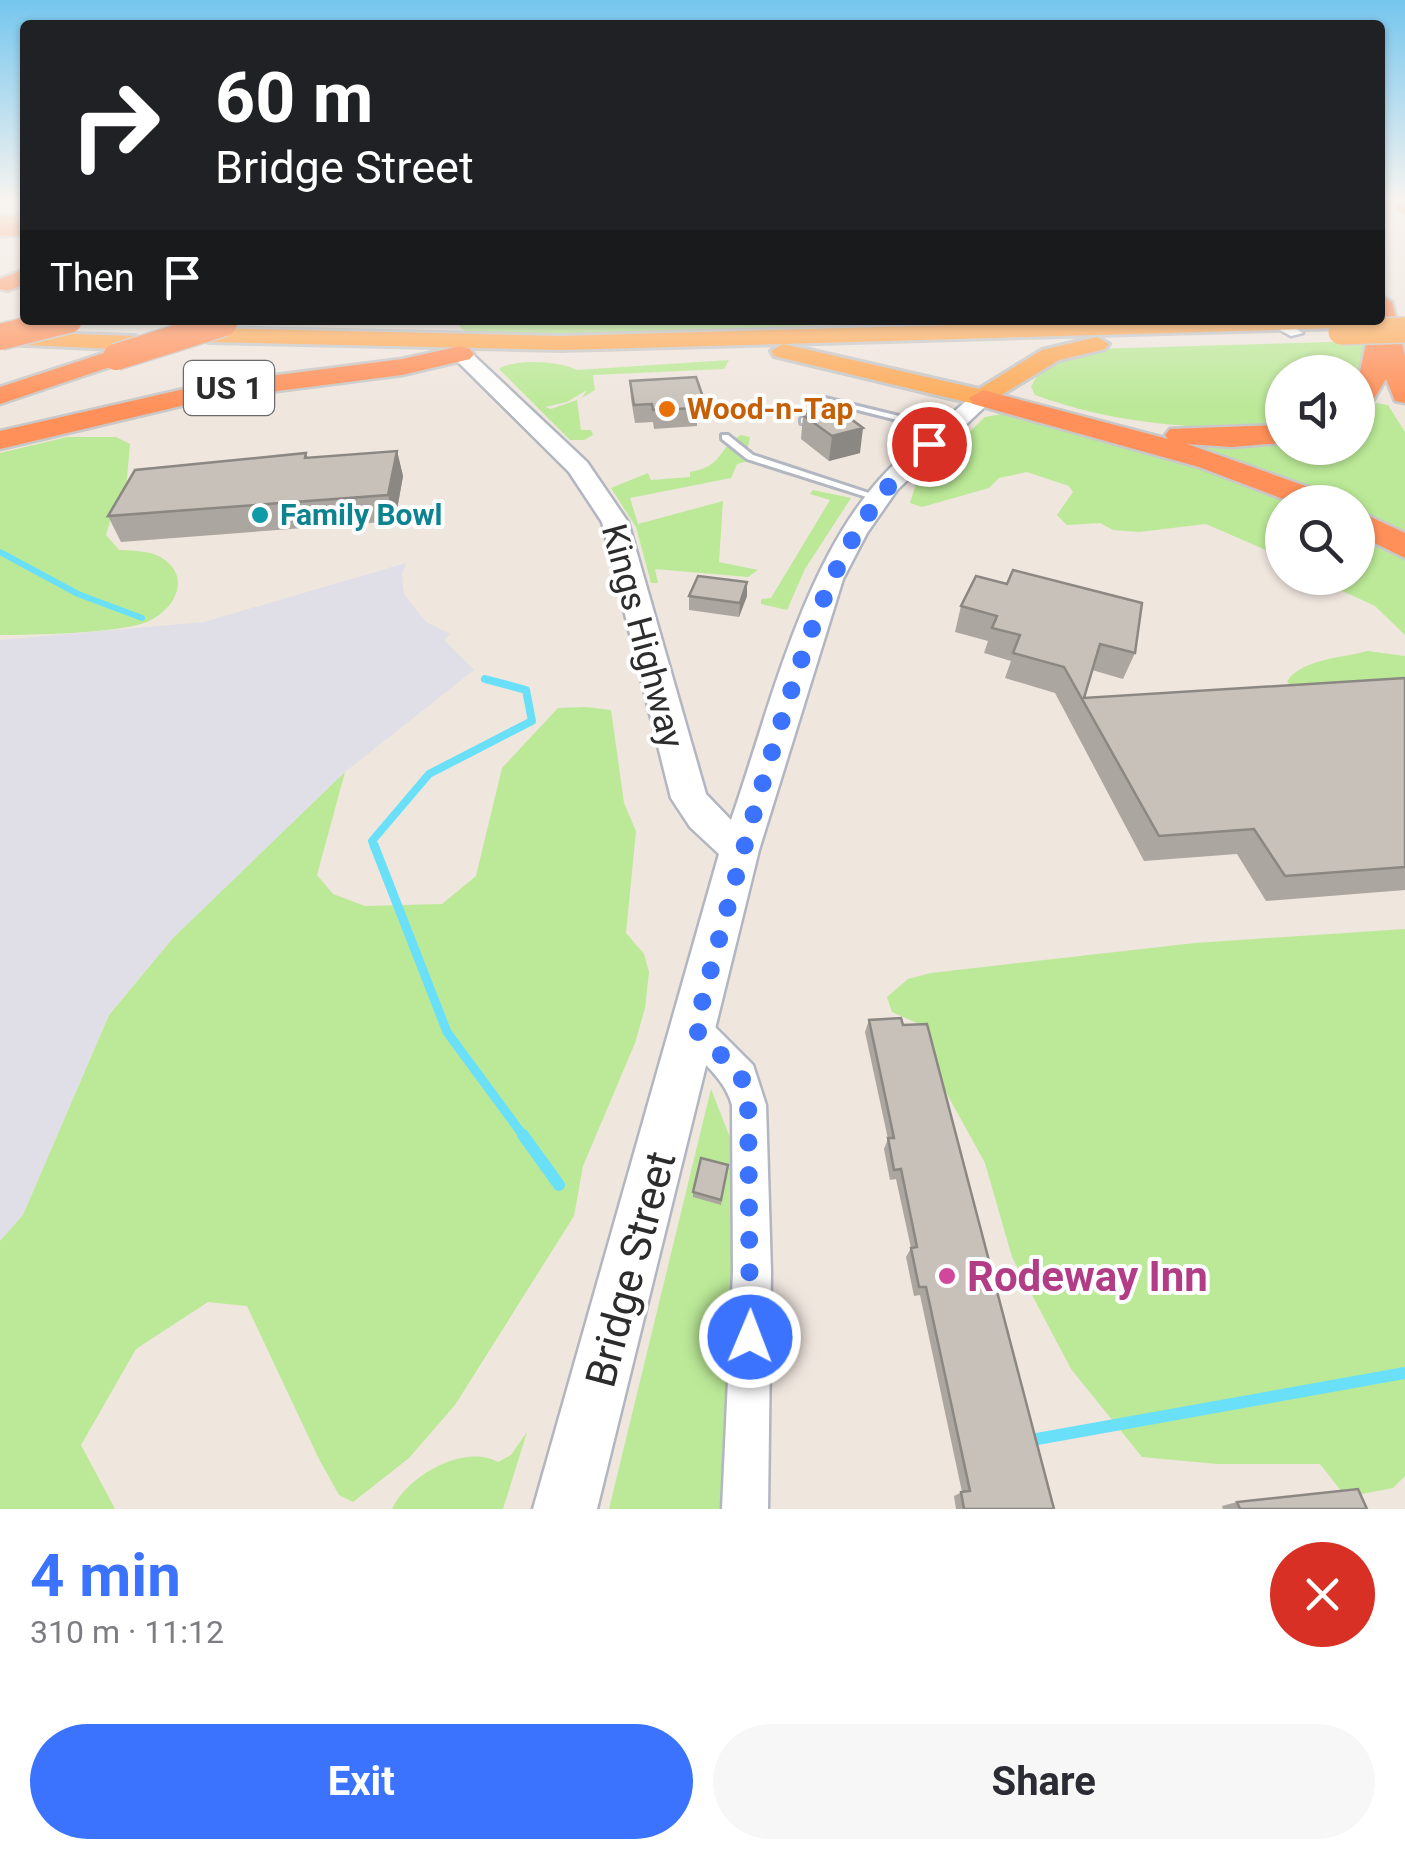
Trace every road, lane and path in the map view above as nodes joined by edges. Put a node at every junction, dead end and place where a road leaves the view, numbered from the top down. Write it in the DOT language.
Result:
graph roads {
  1 [pos="1389,320"];
  2 [pos="60,325"];
  3 [pos="416,325"];
  4 [pos="425,325"];
  5 [pos="1270,325"];
  6 [pos="1274,325"];
  7 [pos="1302,325"];
  8 [pos="222,326"];
  9 [pos="1341,327"];
  10 [pos="4,334"];
  11 [pos="1121,338"];
  12 [pos="388,342"];
  13 [pos="455,348"];
  14 [pos="773,349"];
  15 [pos="126,350"];
  16 [pos="989,362"];
  17 [pos="1375,370"];
  18 [pos="1405,395"];
  19 [pos="0,396"];
  20 [pos="804,422"];
  21 [pos="945,430"];
  22 [pos="1265,435"];
  23 [pos="725,437"];
  24 [pos="0,440"];
  25 [pos="1275,485"];
  26 [pos="879,498"];
  27 [pos="1375,530"];
  28 [pos="1405,547"];
  29 [pos="740,850"];
  30 [pos="695,1029"];
  31 [pos="565,1509"];
  32 [pos="744,1509"];
  1 -- 17 [label="highway"];
  1 -- 18 [label="highway"];
  2 -- 10 [label="highway, bridge"];
  2 -- 13 [label="highway, US 1"];
  3 -- 12 [label="highway"];
  4 -- 13 [label="highway"];
  5 -- 11 [label="highway, US 1"];
  6 -- 16 [label="highway, US 1"];
  7 -- 9 [label="highway, US 1"];
  8 -- 12 [label="highway, US 1"];
  8 -- 15 [label="highway, bridge"];
  10 -- 15 [label="highway"];
  11 -- 16 [label="highway, US 1"];
  11 -- 16 [label="highway"];
  12 -- 13 [label="highway, US 1"];
  13 -- 14 [label="highway, US 1"];
  13 -- 16 [label="highway, US 1"];
  13 -- 24 [label="highway, US 1"];
  13 -- 29 [label="main road, Kings Highway"];
  14 -- 16 [label="highway"];
  14 -- 16 [label="highway, US 1"];
  15 -- 19 [label="highway"];
  16 -- 21 [label="main road, Bridge Street"];
  16 -- 22 [label="highway"];
  16 -- 25 [label="highway"];
  20 -- 21 [label="lane"];
  21 -- 26 [label="main road, Bridge Street"];
  23 -- 26 [label="lane"];
  26 -- 29 [label="main road, Bridge Street"];
  27 -- 28 [label="highway"];
  29 -- 30 [label="main road, Bridge Street"];
  30 -- 31 [label="main road, Bridge Street"];
  30 -- 32 [label="street"];
}
